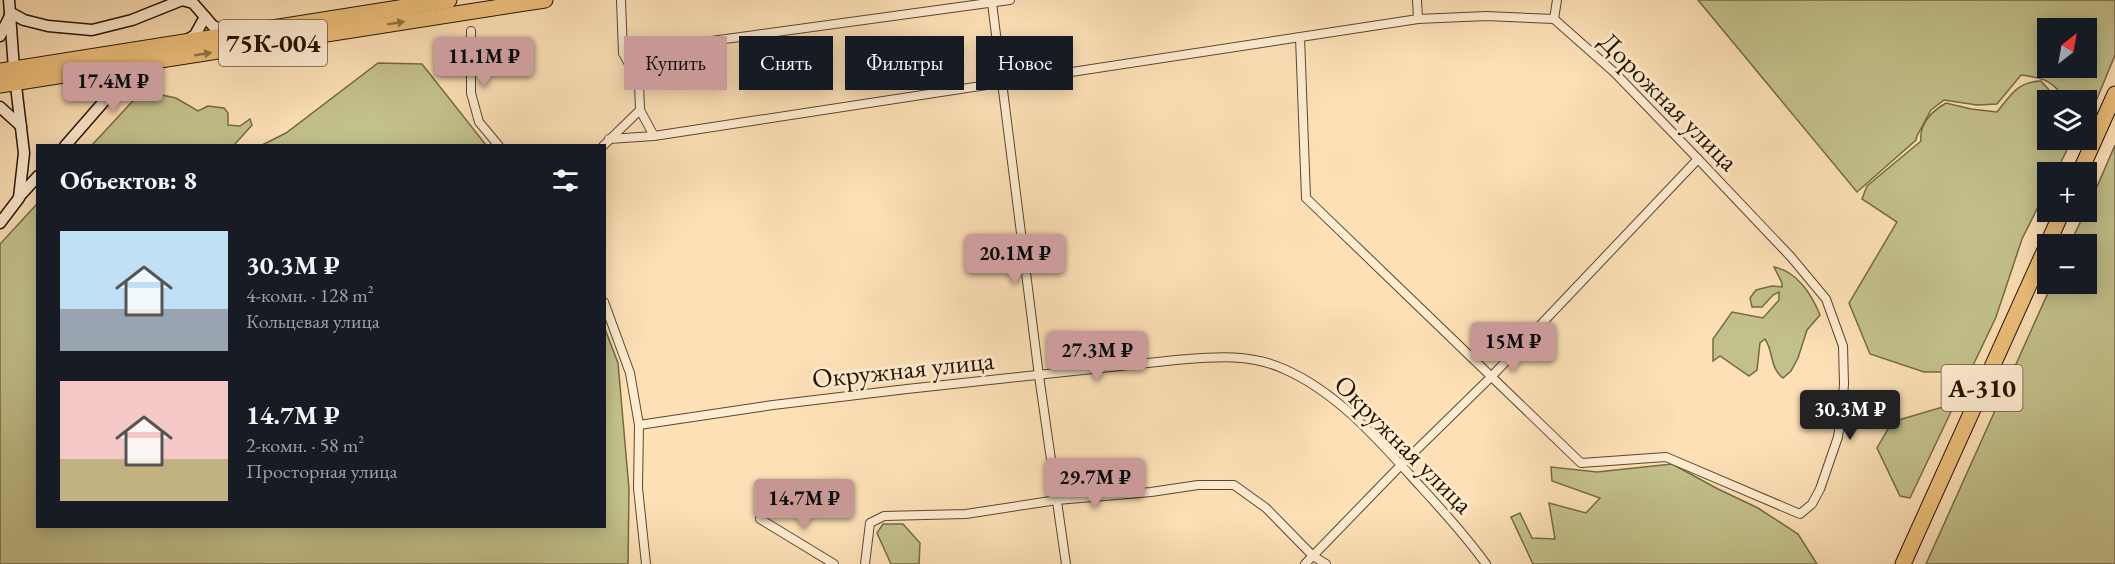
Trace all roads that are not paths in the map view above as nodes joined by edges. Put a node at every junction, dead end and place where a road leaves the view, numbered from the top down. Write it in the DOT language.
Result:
graph roads {
  1 [pos="9,0"];
  2 [pos="449,0"];
  3 [pos="545,0"];
  4 [pos="621,0"];
  5 [pos="1010,0"];
  6 [pos="1417,0"];
  7 [pos="1557,0"];
  8 [pos="992,3"];
  9 [pos="11,13"];
  10 [pos="205,17"];
  11 [pos="1418,19"];
  12 [pos="1554,19"];
  13 [pos="471,31"];
  14 [pos="233,34"];
  15 [pos="0,36"];
  16 [pos="996,36"];
  17 [pos="1300,37"];
  18 [pos="182,42"];
  19 [pos="623,53"];
  20 [pos="143,63"];
  21 [pos="1073,72"];
  22 [pos="7,77"];
  23 [pos="976,87"];
  24 [pos="1003,90"];
  25 [pos="2115,94"];
  26 [pos="0,107"];
  27 [pos="640,110"];
  28 [pos="21,126"];
  29 [pos="654,136"];
  30 [pos="609,139"];
  31 [pos="67,144"];
  32 [pos="497,144"];
  33 [pos="605,144"];
  34 [pos="1698,159"];
  35 [pos="2084,162"];
  36 [pos="36,178"];
  37 [pos="19,198"];
  38 [pos="3,219"];
  39 [pos="2057,222"];
  40 [pos="606,307"];
  41 [pos="1039,376"];
  42 [pos="1491,377"];
  43 [pos="639,425"];
  44 [pos="1401,465"];
  45 [pos="1057,500"];
  46 [pos="760,519"];
  47 [pos="1313,556"];
  48 [pos="646,564"];
  49 [pos="834,564"];
  50 [pos="865,564"];
  51 [pos="1066,564"];
  52 [pos="1305,564"];
  53 [pos="1326,564"];
  54 [pos="1486,564"];
  55 [pos="1903,564"];
  1 -- 9 [label="street"];
  2 -- 14 [label="highway, 75К-004"];
  20 -- 3 [label="highway, 75К-004, one-way"];
  4 -- 19 [label="street"];
  5 -- 8 [label="street"];
  6 -- 11 [label="street"];
  7 -- 12 [label="street"];
  8 -- 16 [label="street"];
  8 -- 19 [label="street"];
  9 -- 10 [label="street"];
  9 -- 15 [label="street"];
  9 -- 22 [label="street"];
  10 -- 14 [label="street"];
  10 -- 18 [label="street"];
  11 -- 12 [label="street"];
  11 -- 17 [label="street"];
  12 -- 34 [label="street, Дорожная улица"];
  13 -- 32 [label="street"];
  14 -- 18 [label="highway, 75К-004"];
  17 -- 21 [label="street"];
  17 -- 42 [label="street"];
  18 -- 22 [label="highway, 75К-004"];
  19 -- 27 [label="street"];
  20 -- 22 [label="highway, 75К-004"];
  20 -- 31 [label="street"];
  22 -- 28 [label="street"];
  23 -- 29 [label="street"];
  24 -- 41 [label="street"];
  25 -- 35 [label="highway"];
  26 -- 28 [label="street"];
  27 -- 29 [label="street"];
  27 -- 30 [label="street"];
  28 -- 37 [label="street"];
  29 -- 30 [label="street"];
  30 -- 33 [label="street"];
  34 -- 42 [label="street"];
  34 -- 42 [label="street, Дорожная улица"];
  36 -- 37 [label="street"];
  37 -- 38 [label="street"];
  39 -- 55 [label="highway, А-310"];
  40 -- 43 [label="street"];
  41 -- 43 [label="street, Окружная улица"];
  41 -- 44 [label="street, Окружная улица"];
  41 -- 45 [label="street"];
  42 -- 44 [label="street"];
  43 -- 48 [label="street"];
  44 -- 47 [label="street"];
  44 -- 54 [label="street, Окружная улица"];
  45 -- 47 [label="street"];
  45 -- 50 [label="street"];
  45 -- 51 [label="street"];
  46 -- 49 [label="street"];
  47 -- 52 [label="street"];
  47 -- 53 [label="street"];
}
